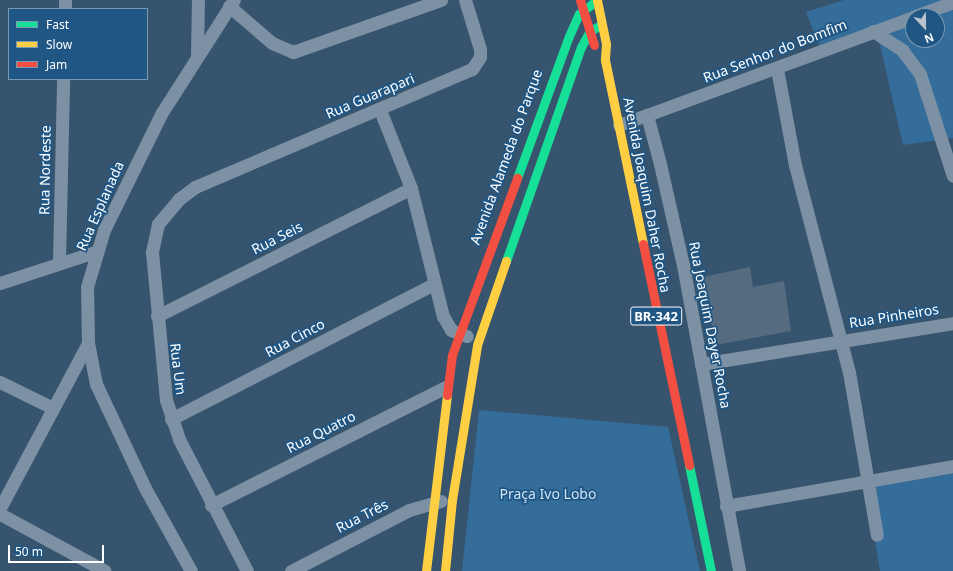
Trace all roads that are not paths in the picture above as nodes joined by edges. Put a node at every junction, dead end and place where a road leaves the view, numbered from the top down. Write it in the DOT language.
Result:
graph roads {
  1 [pos="198,0"];
  2 [pos="441,0"];
  3 [pos="465,0"];
  4 [pos="580,0"];
  5 [pos="597,0"];
  6 [pos="953,2"];
  7 [pos="232,3"];
  8 [pos="936,8"];
  9 [pos="583,10"];
  10 [pos="905,19"];
  11 [pos="602,25"];
  12 [pos="873,31"];
  13 [pos="590,32"];
  14 [pos="197,55"];
  15 [pos="605,60"];
  16 [pos="777,70"];
  17 [pos="63,80"];
  18 [pos="380,110"];
  19 [pos="647,115"];
  20 [pos="619,125"];
  21 [pos="953,176"];
  22 [pos="211,179"];
  23 [pos="411,188"];
  24 [pos="95,252"];
  25 [pos="59,261"];
  26 [pos="0,282"];
  27 [pos="434,284"];
  28 [pos="157,316"];
  29 [pos="953,323"];
  30 [pos="459,334"];
  31 [pos="479,338"];
  32 [pos="840,340"];
  33 [pos="88,343"];
  34 [pos="701,364"];
  35 [pos="0,382"];
  36 [pos="446,387"];
  37 [pos="51,407"];
  38 [pos="171,419"];
  39 [pos="953,466"];
  40 [pos="867,479"];
  41 [pos="452,500"];
  42 [pos="434,502"];
  43 [pos="211,505"];
  44 [pos="726,506"];
  45 [pos="0,508"];
  46 [pos="0,514"];
  47 [pos="877,535"];
  48 [pos="105,571"];
  49 [pos="191,571"];
  50 [pos="247,571"];
  51 [pos="291,571"];
  52 [pos="426,571"];
  53 [pos="445,571"];
  54 [pos="711,571"];
  55 [pos="739,571"];
  1 -- 14 [label="street"];
  2 -- 7 [label="street"];
  3 -- 18 [label="street, Rua Guarapari"];
  4 -- 9 [label="street, BR-342"];
  5 -- 9 [label="street"];
  5 -- 11 [label="street, BR-342"];
  6 -- 8 [label="street, Rua Senhor do Bomfim"];
  7 -- 14 [label="street, Rua Esplanada"];
  9 -- 13 [label="street, BR-342"];
  9 -- 30 [label="street, Avenida Alameda do Parque"];
  10 -- 12 [label="street, Rua Senhor do Bomfim"];
  11 -- 13 [label="street"];
  11 -- 15 [label="street, BR-342"];
  12 -- 16 [label="street, Rua Senhor do Bomfim"];
  12 -- 21 [label="street"];
  13 -- 15 [label="street, BR-342"];
  13 -- 31 [label="street"];
  14 -- 24 [label="street, Rua Esplanada"];
  15 -- 20 [label="street, Avenida Joaquim Daher Rocha / BR-342"];
  16 -- 19 [label="street, Rua Senhor do Bomfim"];
  16 -- 32 [label="street"];
  17 -- 25 [label="street, Rua Nordeste"];
  18 -- 22 [label="street, Rua Guarapari"];
  18 -- 23 [label="street"];
  19 -- 20 [label="street"];
  19 -- 34 [label="street, Rua Joaquim Dayer Rocha"];
  20 -- 54 [label="street, Avenida Joaquim Daher Rocha / BR-342"];
  22 -- 28 [label="street, Rua Um"];
  23 -- 27 [label="street"];
  23 -- 28 [label="street, Rua Seis"];
  24 -- 25 [label="street"];
  24 -- 33 [label="street, Rua Esplanada"];
  25 -- 26 [label="street"];
  27 -- 30 [label="street"];
  27 -- 38 [label="street, Rua Cinco"];
  28 -- 38 [label="street, Rua Um"];
  29 -- 32 [label="street, Rua Pinheiros"];
  30 -- 31 [label="street"];
  30 -- 36 [label="street, Avenida Alameda do Parque"];
  31 -- 41 [label="street"];
  32 -- 34 [label="street, Rua Pinheiros"];
  32 -- 40 [label="street"];
  33 -- 37 [label="street"];
  33 -- 49 [label="street, Rua Esplanada"];
  34 -- 44 [label="street, Rua Joaquim Dayer Rocha"];
  35 -- 37 [label="street"];
  36 -- 42 [label="street, Avenida Alameda do Parque"];
  36 -- 43 [label="street, Rua Quatro"];
  37 -- 45 [label="street"];
  38 -- 43 [label="street, Rua Um"];
  39 -- 40 [label="street"];
  40 -- 44 [label="street"];
  40 -- 47 [label="street"];
  41 -- 42 [label="street, Rua Três"];
  41 -- 53 [label="street"];
  42 -- 51 [label="street, Rua Três"];
  42 -- 52 [label="street, Avenida Alameda do Parque"];
  43 -- 50 [label="street, Rua Um"];
  44 -- 55 [label="street, Rua Joaquim Dayer Rocha"];
  46 -- 48 [label="street"];
}
